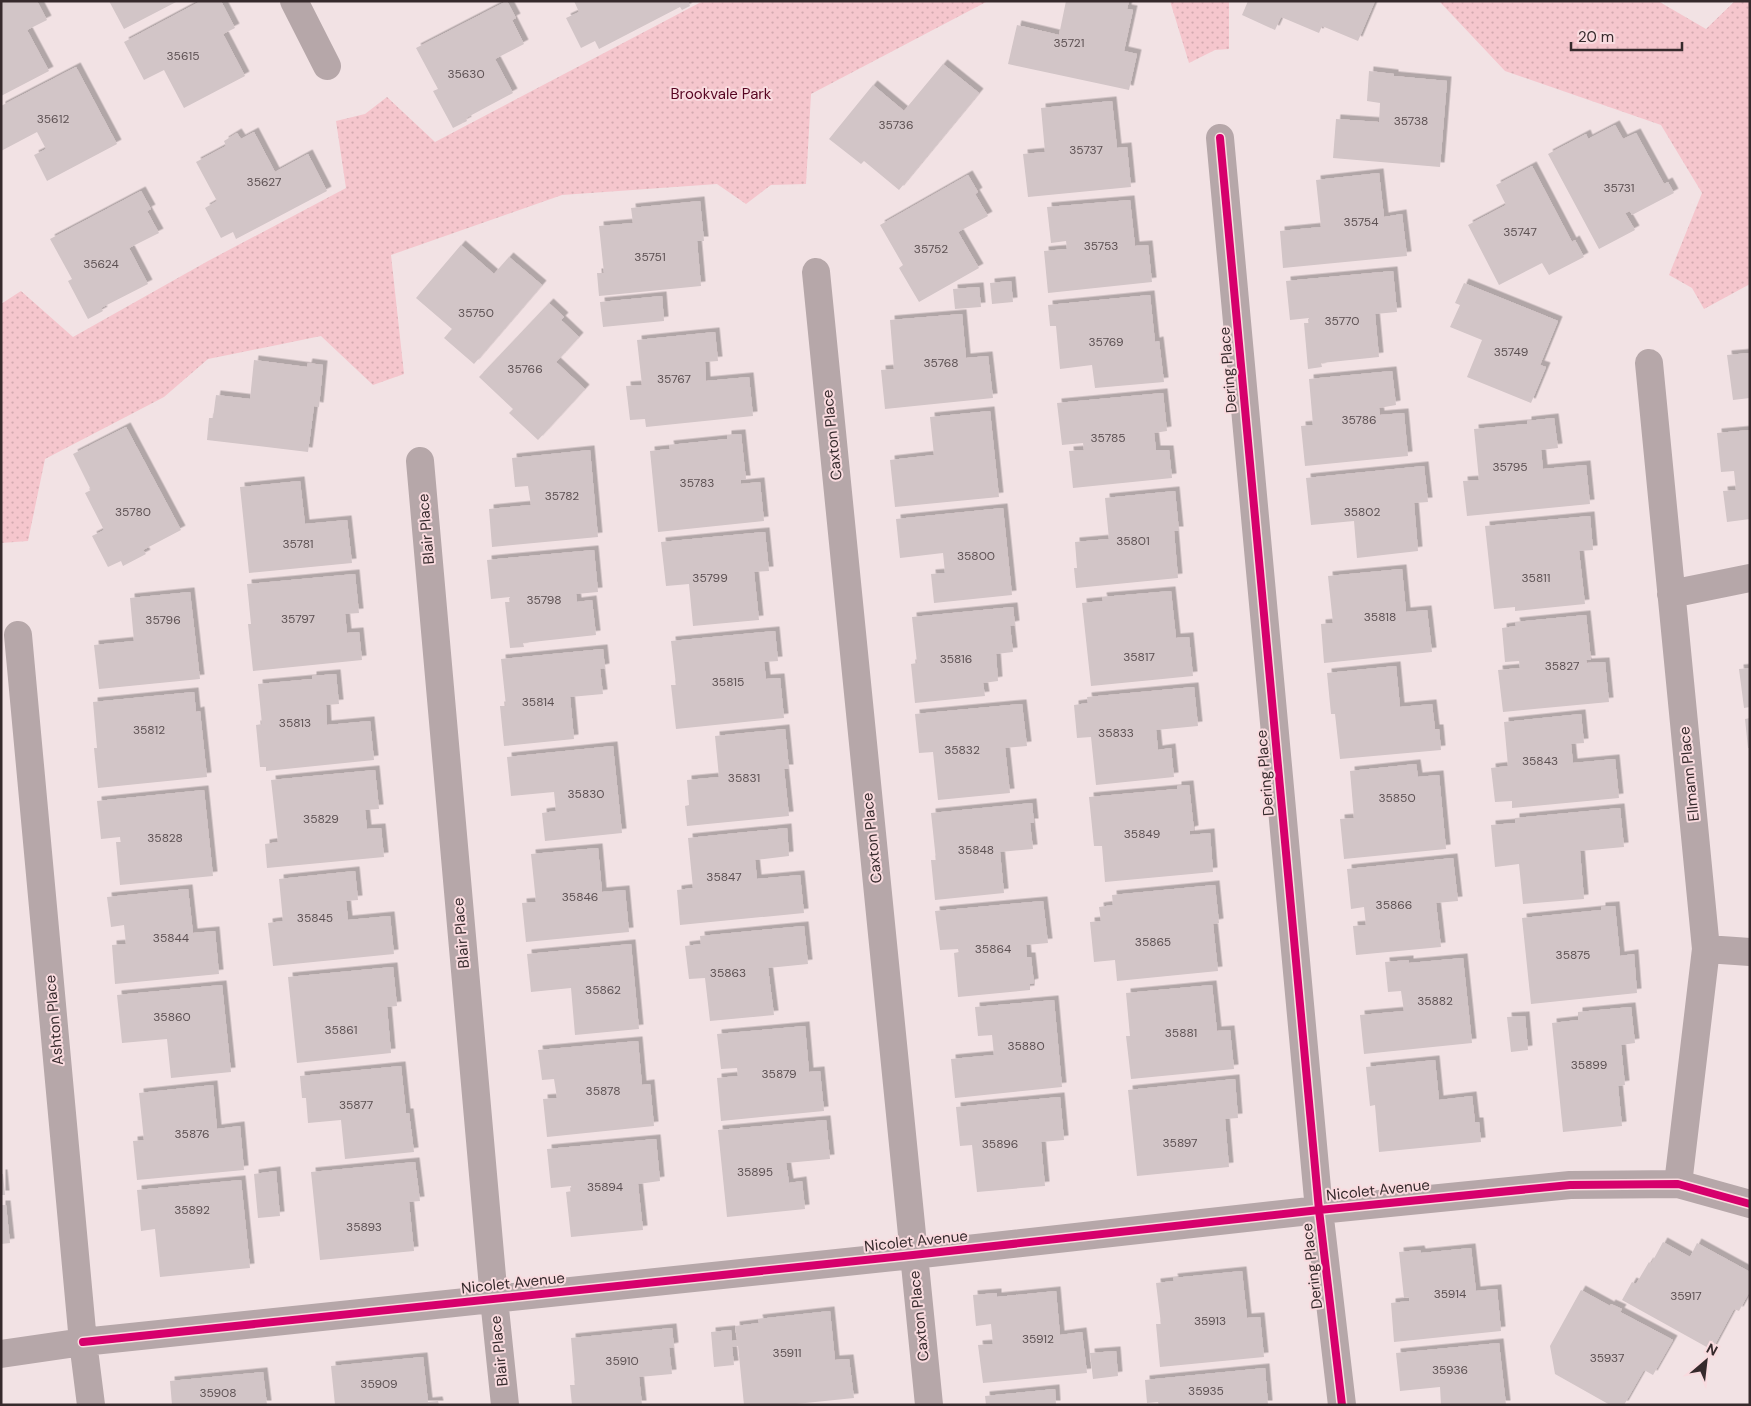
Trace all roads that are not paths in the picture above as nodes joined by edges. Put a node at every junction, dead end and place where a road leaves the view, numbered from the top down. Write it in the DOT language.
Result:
graph roads {
  1 [pos="294,1"];
  2 [pos="327,66"];
  3 [pos="1220,138"];
  4 [pos="816,272"];
  5 [pos="1649,363"];
  6 [pos="420,461"];
  7 [pos="1750,578"];
  8 [pos="1671,594"];
  9 [pos="18,636"];
  10 [pos="1706,949"];
  11 [pos="1750,952"];
  12 [pos="1678,1184"];
  13 [pos="1750,1204"];
  14 [pos="1319,1210"];
  15 [pos="913,1255"];
  16 [pos="494,1299"];
  17 [pos="83,1342"];
  18 [pos="1,1354"];
  19 [pos="91,1405"];
  20 [pos="506,1405"];
  21 [pos="928,1405"];
  22 [pos="1342,1405"];
  1 -- 2 [label="street"];
  3 -- 14 [label="street, Dering Place"];
  4 -- 15 [label="street, Caxton Place"];
  5 -- 8 [label="street, Ellmann Place"];
  6 -- 16 [label="street, Blair Place"];
  7 -- 8 [label="street"];
  8 -- 10 [label="street, Ellmann Place"];
  9 -- 17 [label="street, Ashton Place"];
  10 -- 11 [label="street"];
  10 -- 12 [label="street, Ellmann Place"];
  12 -- 13 [label="street, Nicolet Avenue"];
  12 -- 14 [label="street, Nicolet Avenue"];
  14 -- 15 [label="street, Nicolet Avenue"];
  14 -- 22 [label="street, Dering Place"];
  15 -- 16 [label="street, Nicolet Avenue"];
  15 -- 21 [label="street, Caxton Place"];
  16 -- 17 [label="street, Nicolet Avenue"];
  16 -- 20 [label="street, Blair Place"];
  17 -- 18 [label="street, Nicolet Avenue"];
  17 -- 19 [label="street, Ashton Place"];
}
